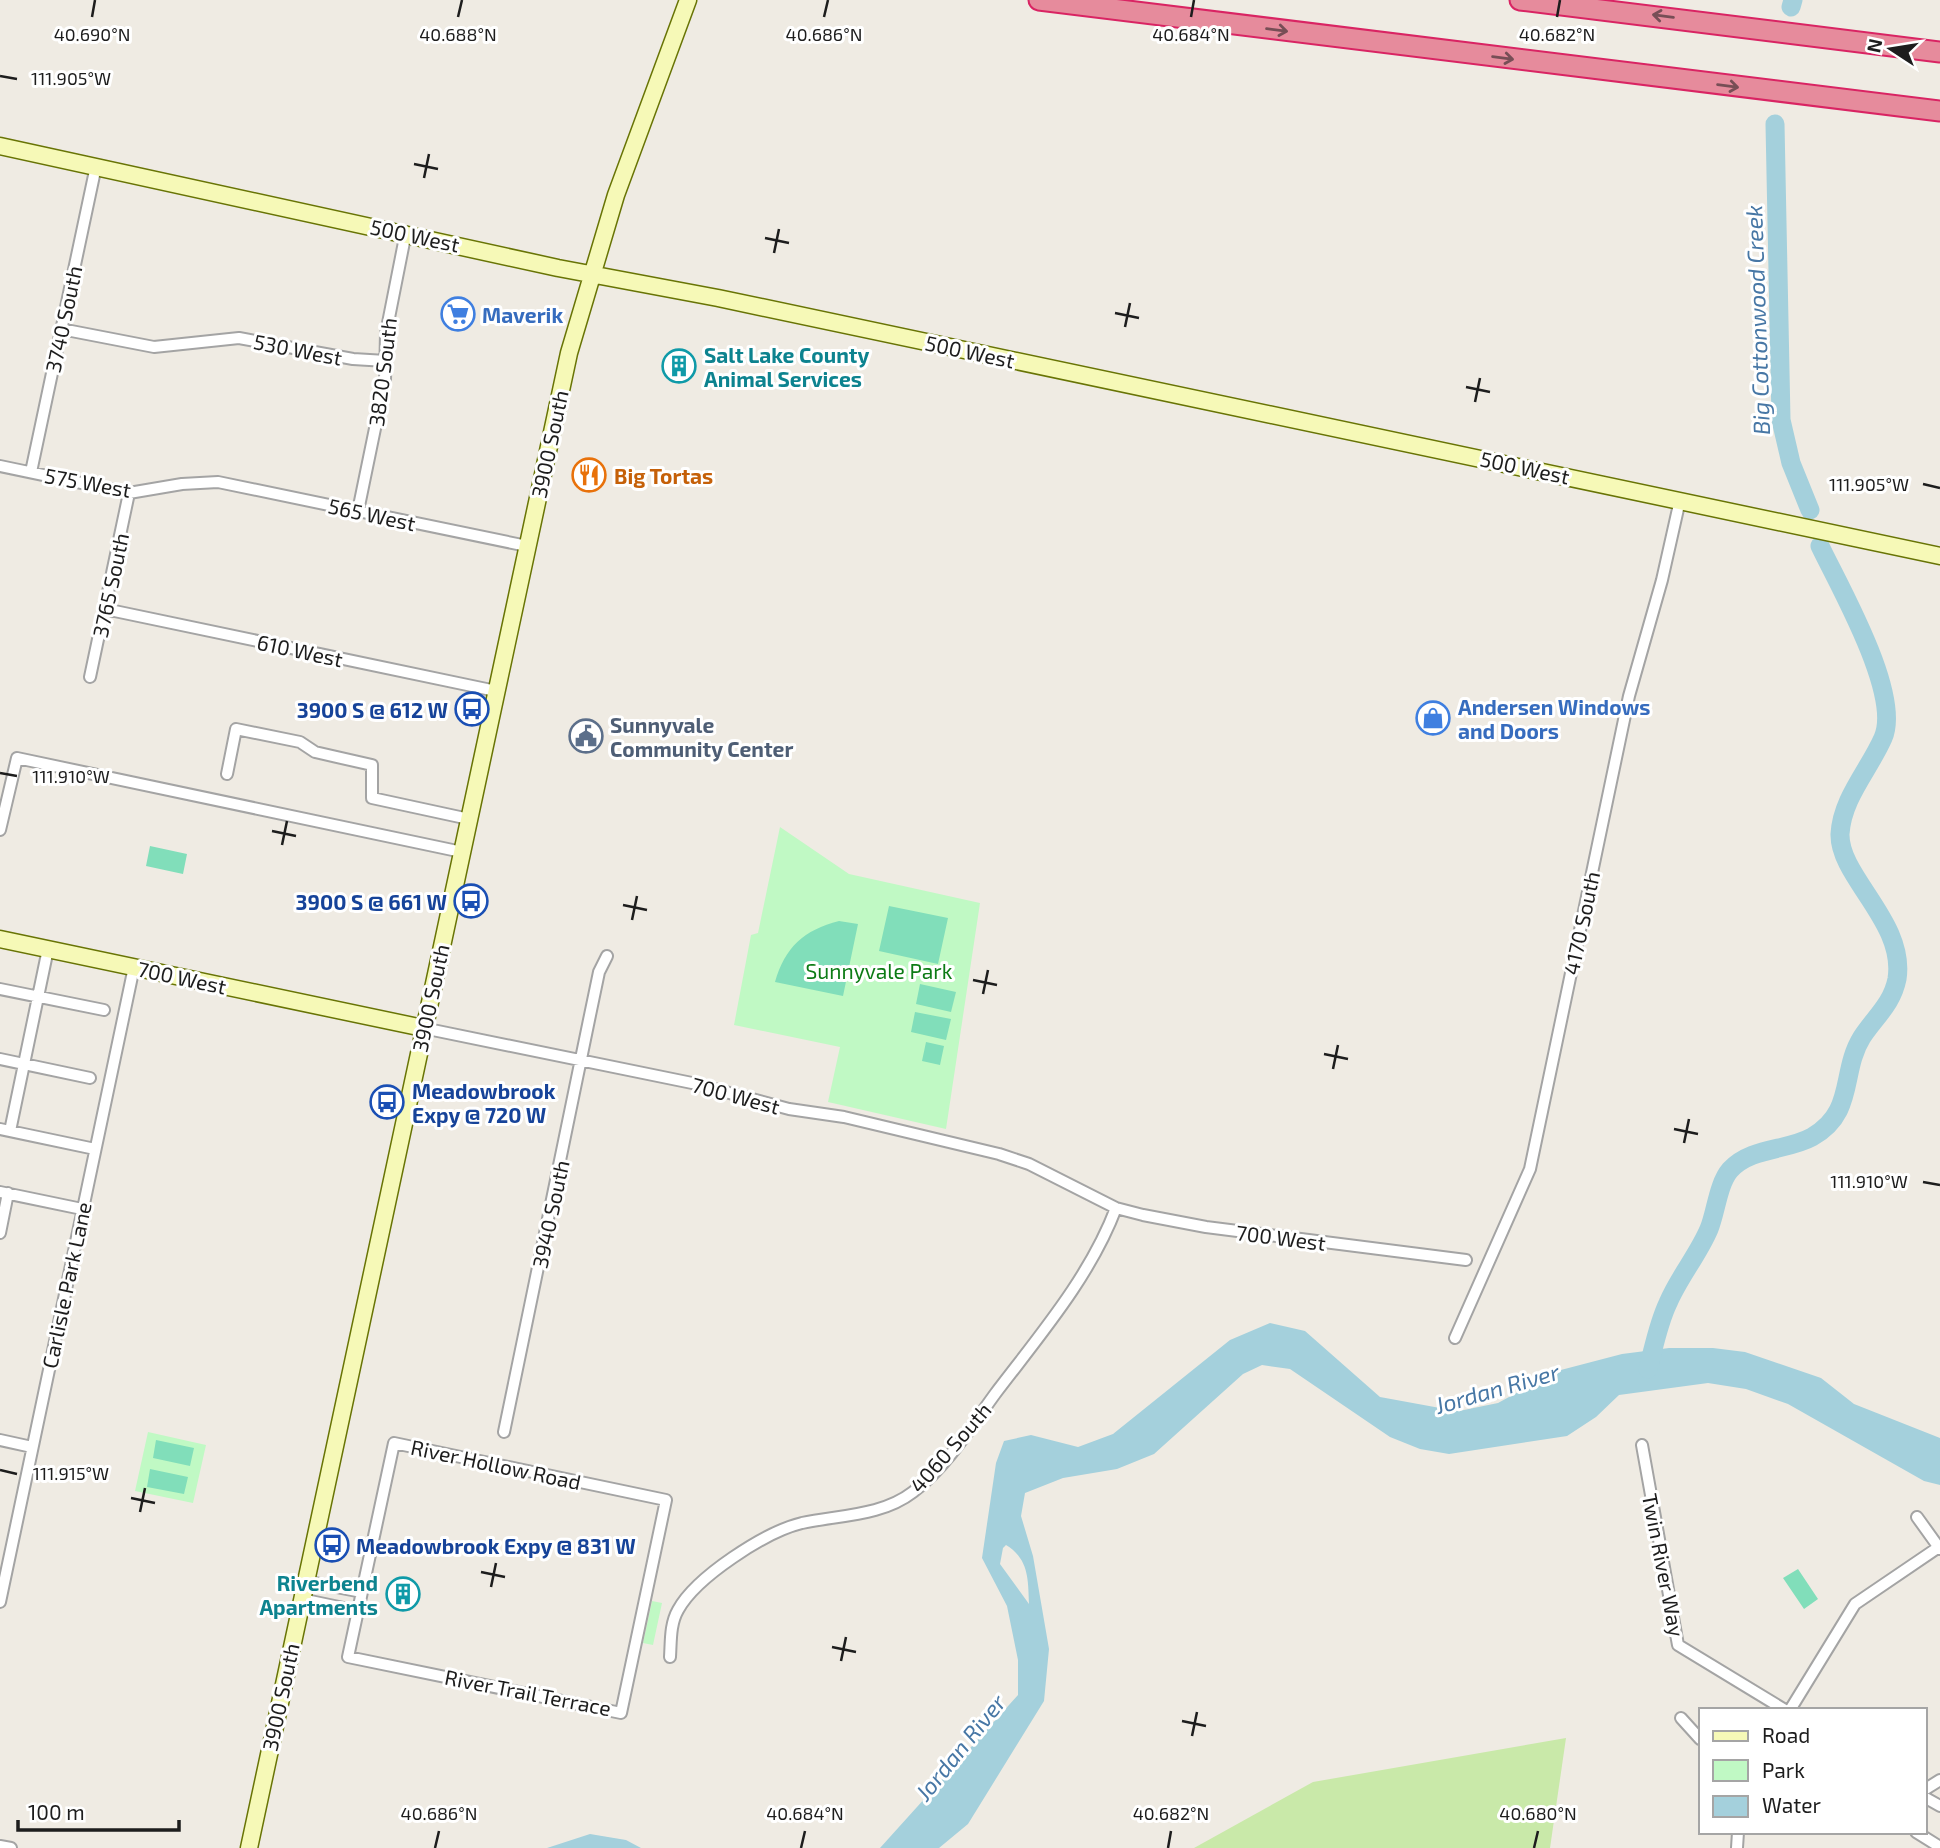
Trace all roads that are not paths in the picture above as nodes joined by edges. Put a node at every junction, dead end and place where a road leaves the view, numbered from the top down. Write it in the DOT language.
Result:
graph roads {
  1 [pos="1039,0"];
  2 [pos="1521,0"];
  3 [pos="688,1"];
  4 [pos="1780,30"];
  5 [pos="1940,42"];
  6 [pos="1940,52"];
  7 [pos="1776,92"];
  8 [pos="1940,111"];
  9 [pos="1940,122"];
  10 [pos="0,146"];
  11 [pos="96,166"];
  12 [pos="406,232"];
  13 [pos="591,273"];
  14 [pos="61,329"];
  15 [pos="386,361"];
  16 [pos="0,466"];
  17 [pos="31,472"];
  18 [pos="218,482"];
  19 [pos="129,493"];
  20 [pos="1680,500"];
  21 [pos="358,511"];
  22 [pos="527,546"];
  23 [pos="1940,556"];
  24 [pos="105,608"];
  25 [pos="90,677"];
  26 [pos="496,691"];
  27 [pos="227,774"];
  28 [pos="469,819"];
  29 [pos="0,830"];
  30 [pos="462,852"];
  31 [pos="0,939"];
  32 [pos="48,949"];
  33 [pos="607,956"];
  34 [pos="134,967"];
  35 [pos="0,989"];
  36 [pos="38,996"];
  37 [pos="104,1010"];
  38 [pos="423,1028"];
  39 [pos="0,1059"];
  40 [pos="580,1061"];
  41 [pos="24,1064"];
  42 [pos="90,1078"];
  43 [pos="5,1130"];
  44 [pos="95,1149"];
  45 [pos="4,1193"];
  46 [pos="1116,1208"];
  47 [pos="82,1209"];
  48 [pos="0,1233"];
  49 [pos="1466,1260"];
  50 [pos="1455,1338"];
  51 [pos="504,1432"];
  52 [pos="0,1440"];
  53 [pos="1642,1445"];
  54 [pos="32,1447"];
  55 [pos="666,1500"];
  56 [pos="1917,1517"];
  57 [pos="1939,1548"];
  58 [pos="305,1581"];
  59 [pos="362,1592"];
  60 [pos="301,1599"];
  61 [pos="0,1602"];
  62 [pos="358,1611"];
  63 [pos="348,1657"];
  64 [pos="670,1657"];
  65 [pos="1784,1708"];
  66 [pos="1788,1708"];
  67 [pos="1681,1718"];
  68 [pos="1699,1738"];
  69 [pos="1919,1834"];
  70 [pos="0,1846"];
  71 [pos="249,1846"];
  72 [pos="1940,1847"];
  73 [pos="11,1848"];
  1 -- 7 [label="highway, one-way"];
  4 -- 2 [label="highway, one-way"];
  3 -- 13 [label="main road, 3900 South"];
  4 -- 5 [label="highway"];
  4 -- 6 [label="highway"];
  7 -- 8 [label="highway"];
  7 -- 9 [label="highway"];
  10 -- 11 [label="main road, 500 West"];
  11 -- 12 [label="main road, 500 West"];
  11 -- 14 [label="street, 3740 South"];
  12 -- 13 [label="main road, 500 West"];
  12 -- 15 [label="street, 3820 South"];
  13 -- 20 [label="main road, 500 West"];
  13 -- 22 [label="main road, 3900 South"];
  14 -- 15 [label="street, 530 West"];
  14 -- 17 [label="street, 3740 South"];
  15 -- 21 [label="street, 3820 South"];
  16 -- 17 [label="street, 575 West"];
  17 -- 19 [label="street, 575 West"];
  18 -- 19 [label="street, 575 West"];
  18 -- 21 [label="street, 565 West"];
  19 -- 24 [label="street, 3765 South"];
  20 -- 23 [label="main road, 500 West"];
  20 -- 50 [label="street, 4170 South"];
  21 -- 22 [label="street, 565 West"];
  22 -- 26 [label="main road, 3900 South"];
  24 -- 25 [label="street, 3765 South"];
  24 -- 26 [label="street, 610 West"];
  26 -- 28 [label="main road, 3900 South"];
  27 -- 28 [label="street"];
  28 -- 30 [label="main road, 3900 South"];
  29 -- 30 [label="street"];
  30 -- 38 [label="main road, 3900 South"];
  31 -- 32 [label="main road, 700 West"];
  32 -- 34 [label="main road, 700 West"];
  32 -- 36 [label="street"];
  33 -- 40 [label="street, 3940 South"];
  34 -- 38 [label="main road, 700 West"];
  34 -- 44 [label="street, Carlisle Park Lane"];
  35 -- 36 [label="street"];
  36 -- 37 [label="street"];
  36 -- 41 [label="street"];
  38 -- 40 [label="street, 700 West"];
  38 -- 58 [label="main road, 3900 South"];
  39 -- 41 [label="street"];
  40 -- 46 [label="street, 700 West"];
  40 -- 51 [label="street, 3940 South"];
  41 -- 42 [label="street"];
  41 -- 43 [label="street"];
  43 -- 44 [label="street"];
  44 -- 47 [label="street, Carlisle Park Lane"];
  45 -- 47 [label="street"];
  45 -- 48 [label="street"];
  46 -- 49 [label="street, 700 West"];
  46 -- 64 [label="street, 4060 South"];
  47 -- 54 [label="street, Carlisle Park Lane"];
  52 -- 54 [label="street"];
  53 -- 65 [label="street, Twin River Way"];
  54 -- 61 [label="street, Carlisle Park Lane"];
  55 -- 59 [label="street, River Hollow Road"];
  55 -- 63 [label="street, River Trail Terrace"];
  56 -- 57 [label="street"];
  57 -- 66 [label="street"];
  58 -- 59 [label="street"];
  58 -- 60 [label="main road, 3900 South"];
  59 -- 62 [label="street, River Hollow Road"];
  60 -- 62 [label="street"];
  60 -- 71 [label="main road, 3900 South"];
  62 -- 63 [label="street, River Hollow Road"];
  67 -- 68 [label="street"];
  69 -- 72 [label="street"];
  70 -- 73 [label="street"];
}
